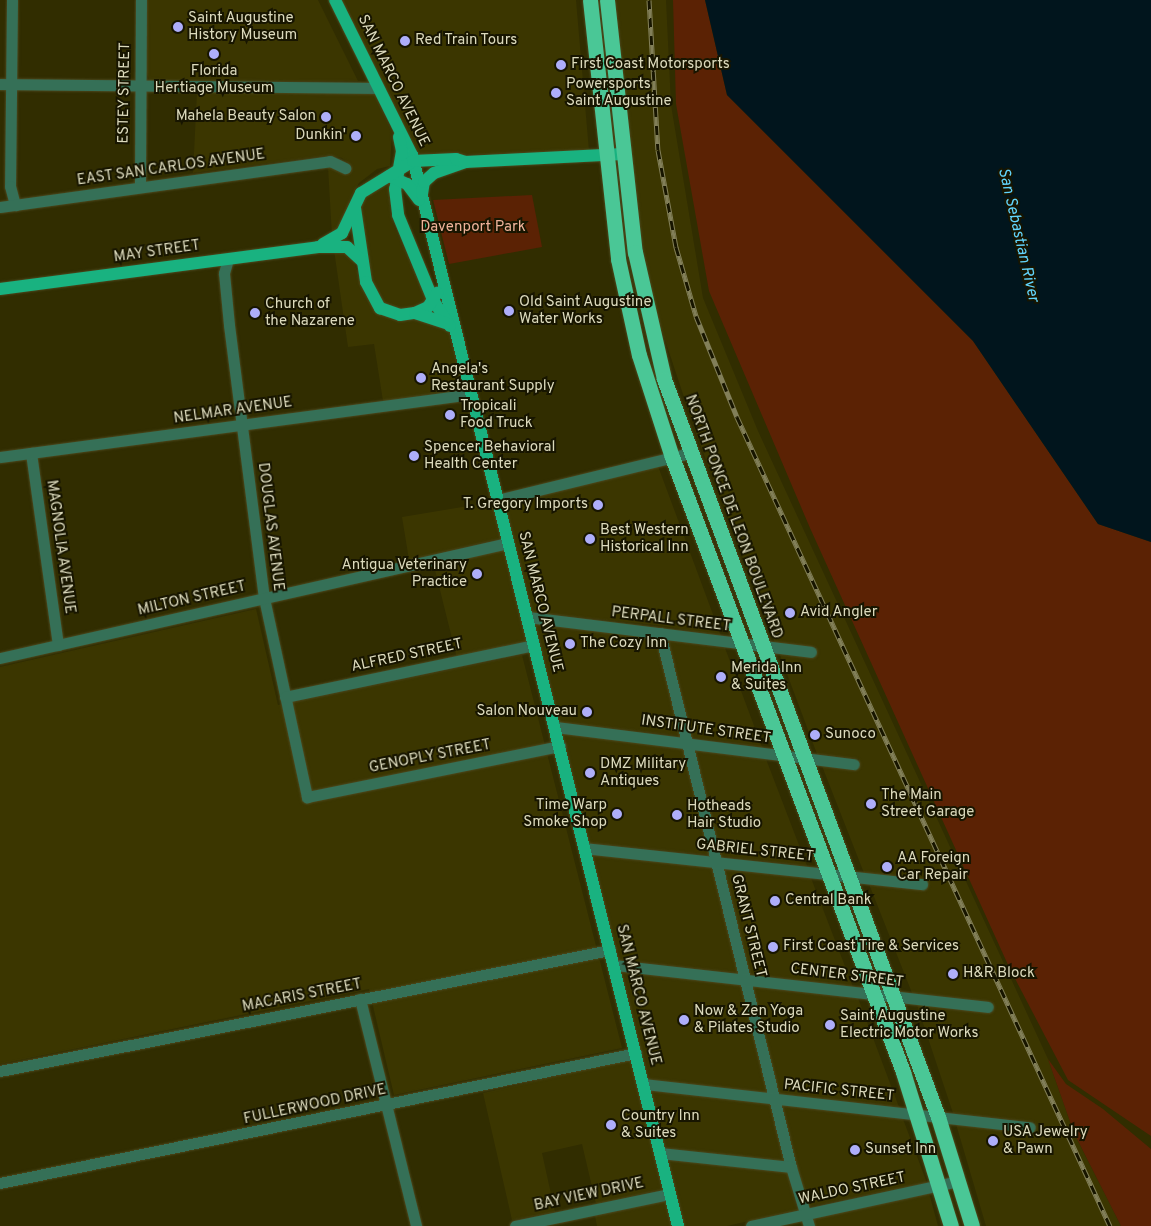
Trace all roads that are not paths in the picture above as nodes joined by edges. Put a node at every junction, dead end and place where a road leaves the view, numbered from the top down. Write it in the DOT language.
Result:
graph roads {
  1 [pos="12,0"];
  2 [pos="141,0"];
  3 [pos="335,0"];
  4 [pos="590,0"];
  5 [pos="607,0"];
  6 [pos="6,84"];
  7 [pos="140,85"];
  8 [pos="377,88"];
  9 [pos="398,129"];
  10 [pos="622,154"];
  11 [pos="605,156"];
  12 [pos="413,162"];
  13 [pos="466,162"];
  14 [pos="345,168"];
  15 [pos="394,174"];
  16 [pos="140,186"];
  17 [pos="421,202"];
  18 [pos="356,204"];
  19 [pos="15,205"];
  20 [pos="0,207"];
  21 [pos="318,247"];
  22 [pos="228,259"];
  23 [pos="362,261"];
  24 [pos="441,279"];
  25 [pos="0,289"];
  26 [pos="433,300"];
  27 [pos="415,314"];
  28 [pos="450,326"];
  29 [pos="470,394"];
  30 [pos="242,425"];
  31 [pos="690,452"];
  32 [pos="31,453"];
  33 [pos="0,457"];
  34 [pos="672,457"];
  35 [pos="497,500"];
  36 [pos="508,543"];
  37 [pos="264,598"];
  38 [pos="527,617"];
  39 [pos="660,633"];
  40 [pos="742,644"];
  41 [pos="58,645"];
  42 [pos="534,645"];
  43 [pos="763,647"];
  44 [pos="811,652"];
  45 [pos="0,658"];
  46 [pos="285,697"];
  47 [pos="555,727"];
  48 [pos="688,742"];
  49 [pos="560,746"];
  50 [pos="784,756"];
  51 [pos="803,758"];
  52 [pos="854,764"];
  53 [pos="307,797"];
  54 [pos="584,848"];
  55 [pos="716,861"];
  56 [pos="828,874"];
  57 [pos="848,877"];
  58 [pos="922,884"];
  59 [pos="610,950"];
  60 [pos="614,965"];
  61 [pos="745,979"];
  62 [pos="874,995"];
  63 [pos="893,997"];
  64 [pos="360,999"];
  65 [pos="988,1007"];
  66 [pos="636,1052"];
  67 [pos="0,1071"];
  68 [pos="644,1084"];
  69 [pos="775,1099"];
  70 [pos="386,1106"];
  71 [pos="918,1114"];
  72 [pos="938,1117"];
  73 [pos="1030,1127"];
  74 [pos="660,1153"];
  75 [pos="791,1167"];
  76 [pos="960,1182"];
  77 [pos="0,1184"];
  78 [pos="940,1186"];
  79 [pos="670,1194"];
  80 [pos="803,1214"];
  81 [pos="416,1226"];
  82 [pos="515,1226"];
  83 [pos="678,1226"];
  84 [pos="751,1226"];
  85 [pos="809,1226"];
  86 [pos="951,1226"];
  87 [pos="972,1226"];
  1 -- 6 [label="street"];
  2 -- 7 [label="street, ESTEY STREET"];
  3 -- 8 [label="main road, SAN MARCO AVENUE"];
  4 -- 11 [label="highway"];
  5 -- 10 [label="highway, NORTH PONCE DE LEON BOULEVARD"];
  6 -- 7 [label="street"];
  6 -- 19 [label="street"];
  7 -- 8 [label="street"];
  7 -- 16 [label="street, ESTEY STREET"];
  8 -- 9 [label="main road, SAN MARCO AVENUE"];
  9 -- 12 [label="main road, SAN MARCO AVENUE"];
  9 -- 15 [label="main road"];
  10 -- 11 [label="main road"];
  10 -- 31 [label="highway, NORTH PONCE DE LEON BOULEVARD"];
  11 -- 13 [label="main road"];
  11 -- 34 [label="highway"];
  12 -- 13 [label="main road"];
  12 -- 15 [label="main road, MAY STREET"];
  12 -- 17 [label="main road, SAN MARCO AVENUE"];
  13 -- 17 [label="main road"];
  14 -- 16 [label="street, EAST SAN CARLOS AVENUE"];
  15 -- 17 [label="main road"];
  15 -- 18 [label="main road, MAY STREET"];
  15 -- 26 [label="main road"];
  16 -- 19 [label="street, EAST SAN CARLOS AVENUE"];
  17 -- 24 [label="main road, SAN MARCO AVENUE"];
  18 -- 21 [label="main road, MAY STREET"];
  18 -- 23 [label="main road"];
  19 -- 20 [label="street, EAST SAN CARLOS AVENUE"];
  21 -- 22 [label="main road, MAY STREET"];
  21 -- 23 [label="main road, MAY STREET"];
  22 -- 25 [label="main road, MAY STREET"];
  22 -- 30 [label="street, DOUGLAS AVENUE"];
  23 -- 27 [label="main road"];
  24 -- 26 [label="main road"];
  24 -- 28 [label="main road, SAN MARCO AVENUE"];
  26 -- 27 [label="main road"];
  26 -- 28 [label="main road"];
  27 -- 28 [label="main road"];
  28 -- 29 [label="main road, SAN MARCO AVENUE"];
  29 -- 30 [label="street, NELMAR AVENUE"];
  29 -- 35 [label="main road, SAN MARCO AVENUE"];
  30 -- 32 [label="street, NELMAR AVENUE"];
  30 -- 37 [label="street, DOUGLAS AVENUE"];
  31 -- 34 [label="street"];
  31 -- 43 [label="highway, NORTH PONCE DE LEON BOULEVARD"];
  32 -- 33 [label="street, NELMAR AVENUE"];
  32 -- 41 [label="street, MAGNOLIA AVENUE"];
  34 -- 35 [label="street"];
  34 -- 40 [label="highway"];
  35 -- 36 [label="main road, SAN MARCO AVENUE"];
  36 -- 37 [label="street, MILTON STREET"];
  36 -- 38 [label="main road, SAN MARCO AVENUE"];
  37 -- 41 [label="street, MILTON STREET"];
  37 -- 46 [label="street, DOUGLAS AVENUE"];
  38 -- 39 [label="street, PERPALL STREET"];
  38 -- 42 [label="main road, SAN MARCO AVENUE"];
  39 -- 40 [label="street, PERPALL STREET"];
  39 -- 48 [label="street, GRANT STREET"];
  40 -- 43 [label="street, PERPALL STREET"];
  40 -- 50 [label="highway"];
  41 -- 45 [label="street, MILTON STREET"];
  42 -- 46 [label="street, ALFRED STREET"];
  42 -- 47 [label="main road, SAN MARCO AVENUE"];
  43 -- 44 [label="street, PERPALL STREET"];
  43 -- 51 [label="highway, NORTH PONCE DE LEON BOULEVARD"];
  46 -- 53 [label="street, DOUGLAS AVENUE"];
  47 -- 48 [label="street, INSTITUTE STREET"];
  47 -- 49 [label="main road, SAN MARCO AVENUE"];
  48 -- 50 [label="street, INSTITUTE STREET"];
  48 -- 55 [label="street, GRANT STREET"];
  49 -- 53 [label="street, GENOPLY STREET"];
  49 -- 54 [label="main road, SAN MARCO AVENUE"];
  50 -- 51 [label="street, INSTITUTE STREET"];
  50 -- 56 [label="highway"];
  51 -- 52 [label="street, INSTITUTE STREET"];
  51 -- 57 [label="highway, NORTH PONCE DE LEON BOULEVARD"];
  54 -- 55 [label="street, GABRIEL STREET"];
  54 -- 59 [label="main road, SAN MARCO AVENUE"];
  55 -- 56 [label="street, GABRIEL STREET"];
  55 -- 61 [label="street, GRANT STREET"];
  56 -- 57 [label="street, GABRIEL STREET"];
  56 -- 62 [label="highway"];
  57 -- 58 [label="street, GABRIEL STREET"];
  57 -- 63 [label="highway, NORTH PONCE DE LEON BOULEVARD"];
  59 -- 60 [label="main road, SAN MARCO AVENUE"];
  59 -- 64 [label="street, MACARIS STREET"];
  60 -- 61 [label="street, CENTER STREET"];
  60 -- 66 [label="main road, SAN MARCO AVENUE"];
  61 -- 62 [label="street, CENTER STREET"];
  61 -- 69 [label="street, GRANT STREET"];
  62 -- 63 [label="street, CENTER STREET"];
  62 -- 71 [label="highway"];
  63 -- 65 [label="street, CENTER STREET"];
  63 -- 72 [label="highway, NORTH PONCE DE LEON BOULEVARD"];
  64 -- 67 [label="street, MACARIS STREET"];
  64 -- 70 [label="street"];
  66 -- 68 [label="main road, SAN MARCO AVENUE"];
  66 -- 70 [label="street, FULLERWOOD DRIVE"];
  68 -- 69 [label="street, PACIFIC STREET"];
  68 -- 74 [label="main road, SAN MARCO AVENUE"];
  69 -- 71 [label="street, PACIFIC STREET"];
  69 -- 75 [label="street, GRANT STREET"];
  70 -- 77 [label="street, FULLERWOOD DRIVE"];
  70 -- 81 [label="street"];
  71 -- 72 [label="street, PACIFIC STREET"];
  71 -- 78 [label="highway"];
  72 -- 73 [label="street, PACIFIC STREET"];
  72 -- 76 [label="highway, NORTH PONCE DE LEON BOULEVARD"];
  74 -- 75 [label="street"];
  74 -- 79 [label="main road, SAN MARCO AVENUE"];
  75 -- 80 [label="street, GRANT STREET"];
  76 -- 78 [label="street, WALDO STREET"];
  76 -- 87 [label="highway, NORTH PONCE DE LEON BOULEVARD"];
  78 -- 80 [label="street, WALDO STREET"];
  78 -- 86 [label="highway"];
  79 -- 82 [label="street, BAY VIEW DRIVE"];
  79 -- 83 [label="main road, SAN MARCO AVENUE"];
  80 -- 84 [label="street, WALDO STREET"];
  80 -- 85 [label="street, GRANT STREET"];
}
